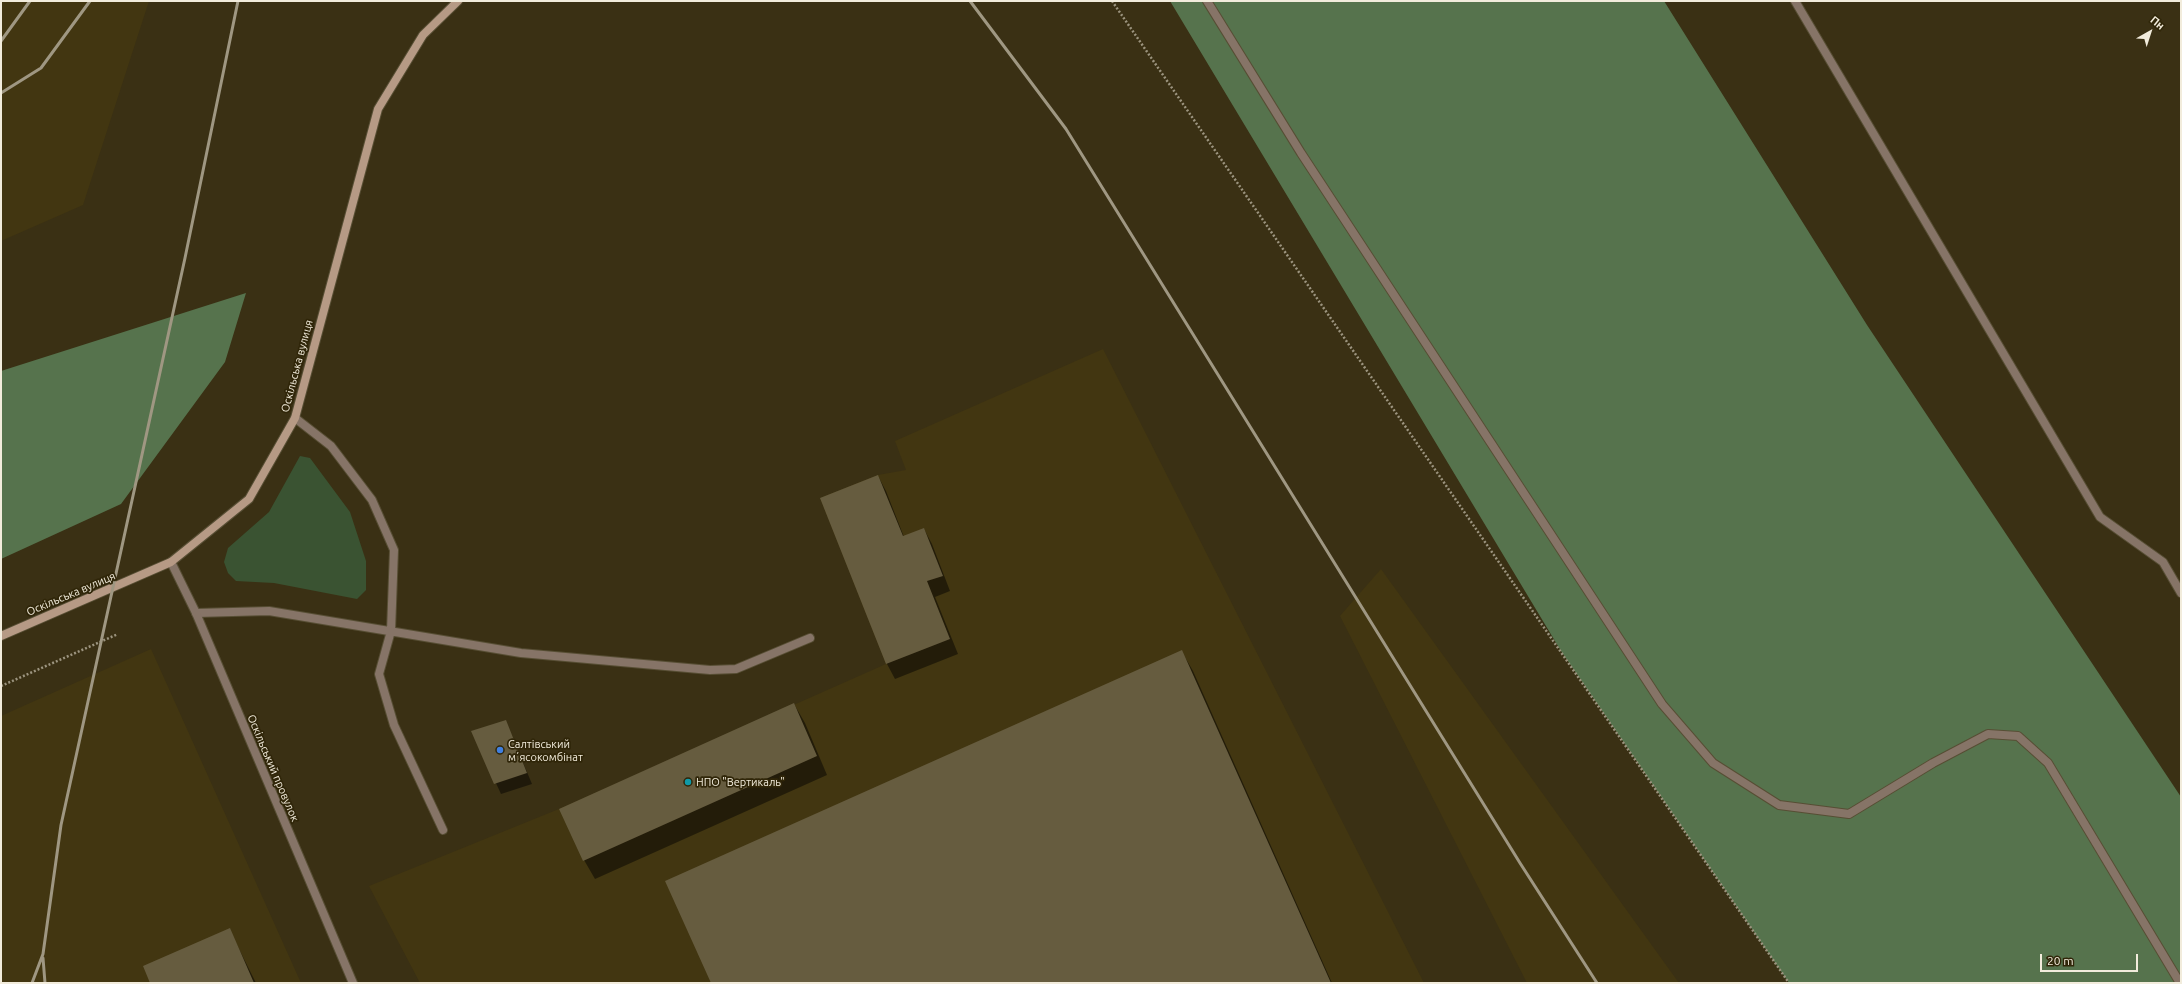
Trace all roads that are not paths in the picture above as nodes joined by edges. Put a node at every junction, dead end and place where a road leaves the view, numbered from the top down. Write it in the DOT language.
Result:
graph roads {
  1 [pos="458,1"];
  2 [pos="1207,1"];
  3 [pos="1795,1"];
  4 [pos="294,418"];
  5 [pos="171,562"];
  6 [pos="2181,593"];
  7 [pos="196,613"];
  8 [pos="391,631"];
  9 [pos="1,636"];
  10 [pos="810,638"];
  11 [pos="443,830"];
  12 [pos="353,983"];
  13 [pos="2180,983"];
  1 -- 4 [label="main road, Оскільська вулиця"];
  2 -- 13 [label="street"];
  3 -- 6 [label="street"];
  4 -- 5 [label="main road, Оскільська вулиця"];
  4 -- 8 [label="street"];
  5 -- 7 [label="street, Оскільський провулок"];
  5 -- 9 [label="main road, Оскільська вулиця"];
  7 -- 8 [label="street"];
  7 -- 12 [label="street, Оскільський провулок"];
  8 -- 10 [label="street"];
  8 -- 11 [label="street"];
}
